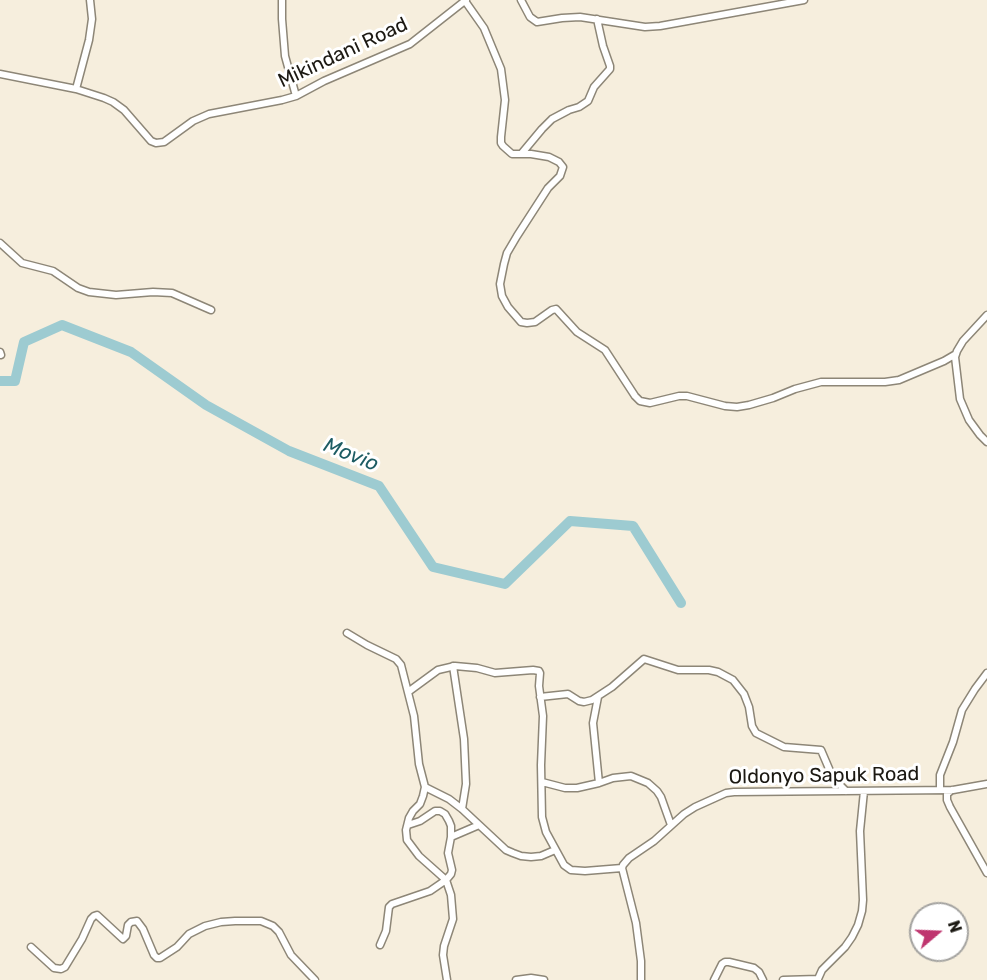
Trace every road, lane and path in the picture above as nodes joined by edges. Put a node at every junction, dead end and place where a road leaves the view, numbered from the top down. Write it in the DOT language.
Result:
graph roads {
  1 [pos="90,0"];
  2 [pos="282,0"];
  3 [pos="521,0"];
  4 [pos="804,0"];
  5 [pos="466,1"];
  6 [pos="787,1"];
  7 [pos="597,19"];
  8 [pos="0,74"];
  9 [pos="76,89"];
  10 [pos="296,96"];
  11 [pos="522,153"];
  12 [pos="0,243"];
  13 [pos="211,310"];
  14 [pos="987,315"];
  15 [pos="956,354"];
  16 [pos="987,442"];
  17 [pos="347,633"];
  18 [pos="453,666"];
  19 [pos="987,672"];
  20 [pos="408,692"];
  21 [pos="540,697"];
  22 [pos="598,697"];
  23 [pos="542,782"];
  24 [pos="599,783"];
  25 [pos="987,784"];
  26 [pos="424,787"];
  27 [pos="864,790"];
  28 [pos="940,790"];
  29 [pos="953,790"];
  30 [pos="846,791"];
  31 [pos="462,808"];
  32 [pos="408,825"];
  33 [pos="479,825"];
  34 [pos="671,825"];
  35 [pos="450,837"];
  36 [pos="555,850"];
  37 [pos="622,868"];
  38 [pos="987,873"];
  39 [pos="446,880"];
  40 [pos="380,945"];
  41 [pos="31,947"];
  42 [pos="315,980"];
  43 [pos="447,980"];
  44 [pos="516,980"];
  45 [pos="544,980"];
  46 [pos="641,980"];
  47 [pos="714,980"];
  48 [pos="763,980"];
  49 [pos="783,980"];
  1 -- 9 [label="street"];
  2 -- 10 [label="street"];
  3 -- 7 [label="street"];
  4 -- 6 [label="street"];
  5 -- 10 [label="street, Mikindani Road"];
  5 -- 11 [label="street"];
  6 -- 7 [label="street"];
  7 -- 11 [label="street"];
  8 -- 9 [label="street, Mikindani Road"];
  9 -- 10 [label="street, Mikindani Road"];
  11 -- 15 [label="street"];
  12 -- 13 [label="street"];
  14 -- 15 [label="street"];
  15 -- 16 [label="street"];
  17 -- 20 [label="street"];
  18 -- 20 [label="street"];
  18 -- 21 [label="street"];
  18 -- 31 [label="street"];
  19 -- 28 [label="street"];
  20 -- 26 [label="street"];
  21 -- 22 [label="street"];
  21 -- 23 [label="street"];
  22 -- 24 [label="street"];
  22 -- 30 [label="street"];
  23 -- 24 [label="street"];
  23 -- 36 [label="street"];
  24 -- 34 [label="street"];
  25 -- 29 [label="street, Oldonyo Sapuk Road"];
  26 -- 31 [label="street"];
  26 -- 32 [label="street"];
  27 -- 28 [label="street, Oldonyo Sapuk Road"];
  27 -- 30 [label="street, Oldonyo Sapuk Road"];
  27 -- 49 [label="street"];
  28 -- 29 [label="street, Oldonyo Sapuk Road"];
  29 -- 38 [label="street"];
  30 -- 34 [label="street, Oldonyo Sapuk Road"];
  31 -- 33 [label="street"];
  32 -- 35 [label="street"];
  32 -- 39 [label="street"];
  33 -- 35 [label="street"];
  33 -- 36 [label="street"];
  34 -- 37 [label="street, Oldonyo Sapuk Road"];
  35 -- 39 [label="street"];
  36 -- 37 [label="street"];
  37 -- 46 [label="street"];
  39 -- 40 [label="street"];
  39 -- 43 [label="street"];
  41 -- 42 [label="street"];
  44 -- 45 [label="street"];
  47 -- 48 [label="street"];
}
